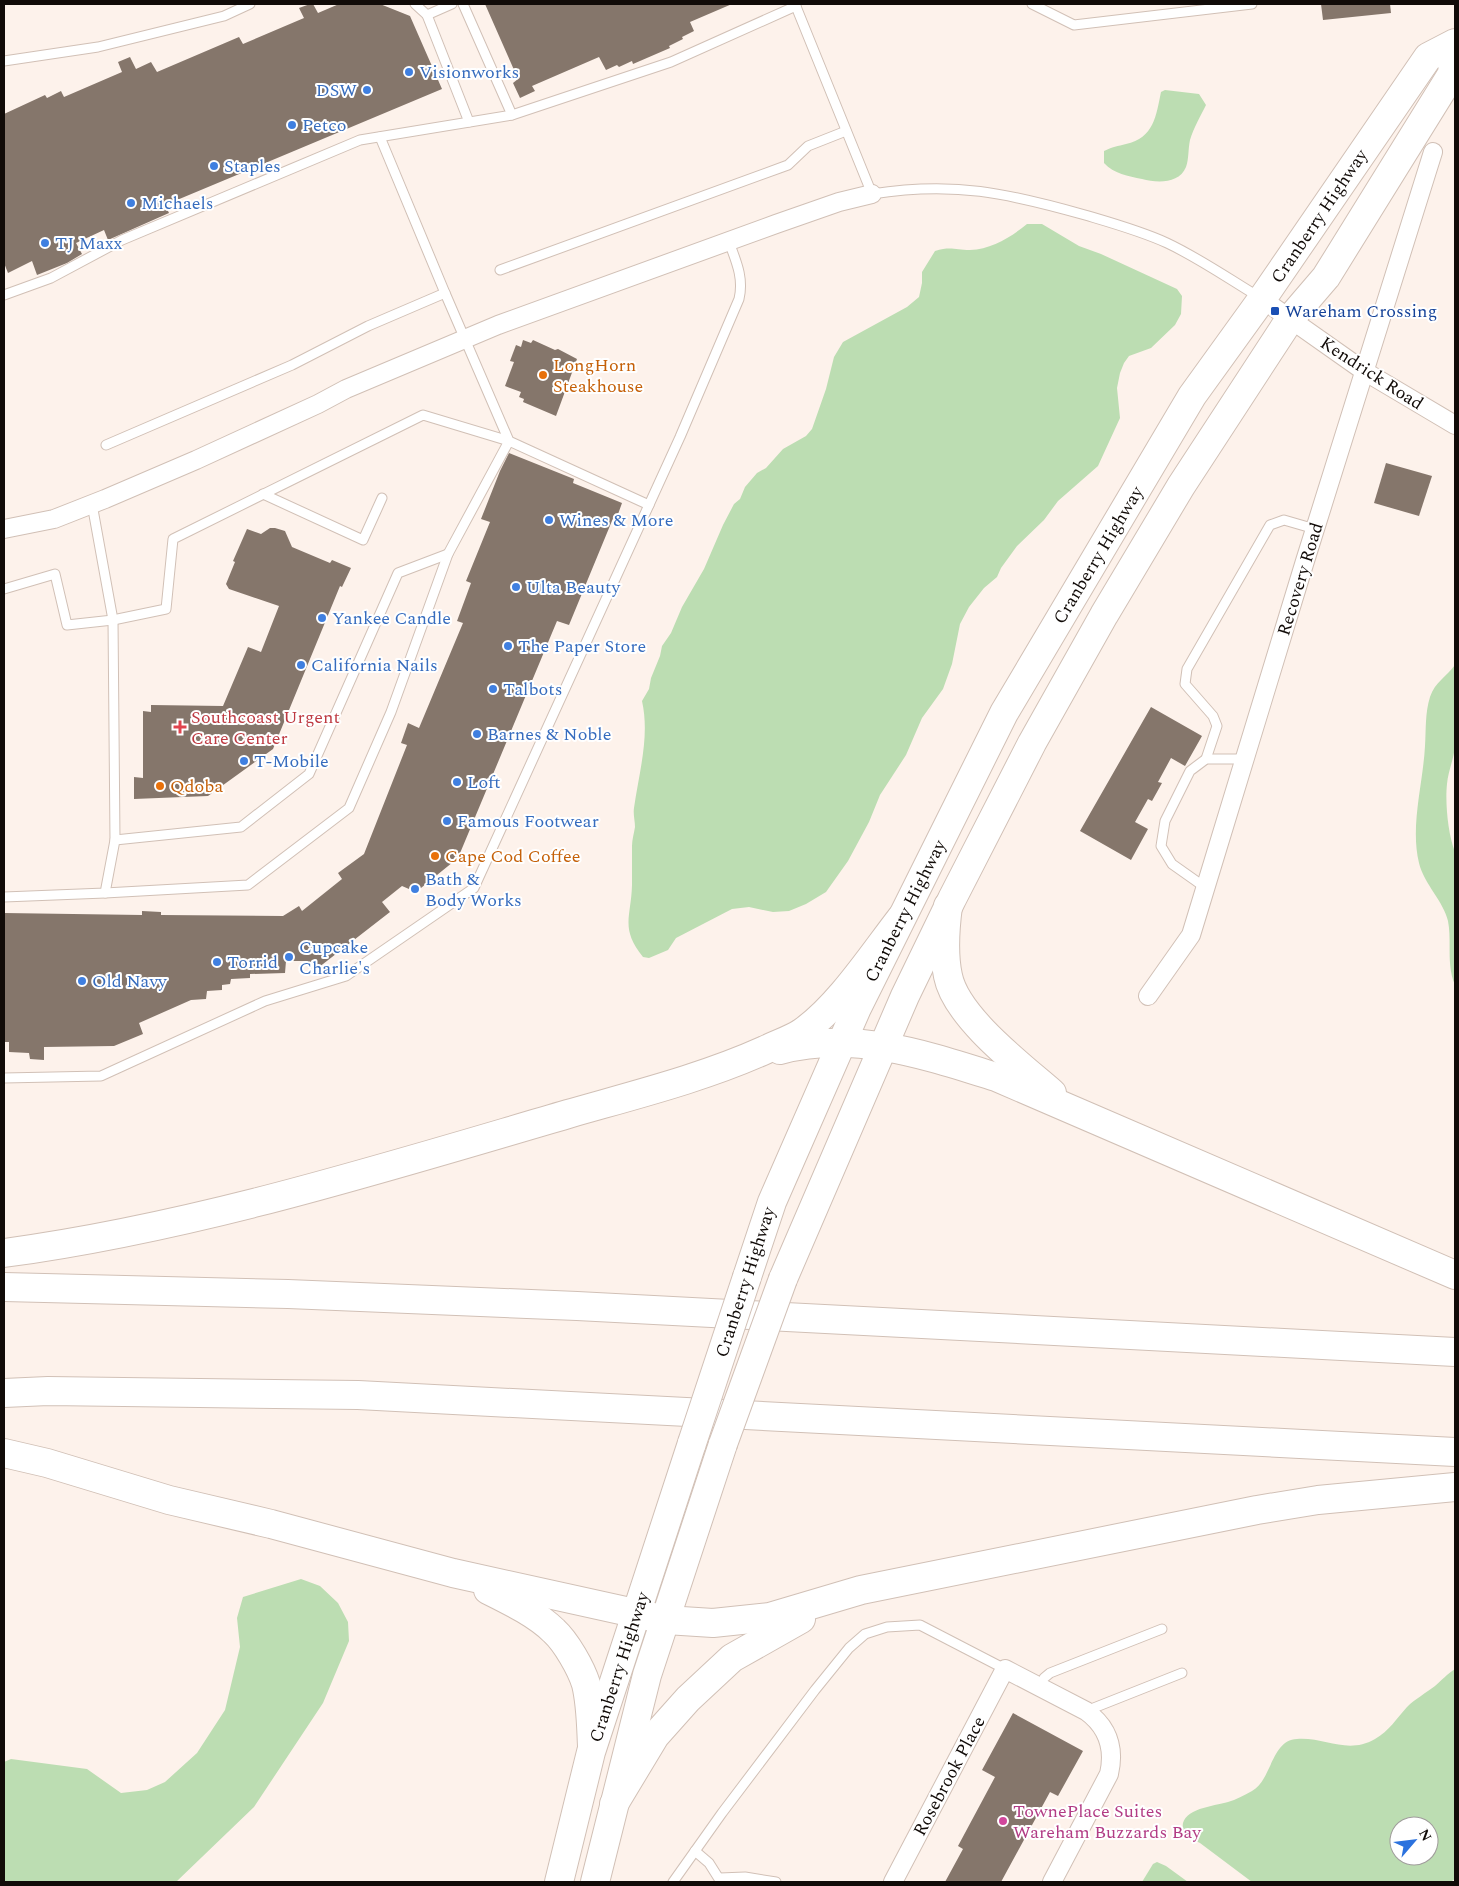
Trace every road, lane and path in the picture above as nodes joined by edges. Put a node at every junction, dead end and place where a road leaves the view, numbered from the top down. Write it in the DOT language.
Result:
graph roads {
  1 [pos="250,4"];
  2 [pos="415,4"];
  3 [pos="452,4"];
  4 [pos="463,4"];
  5 [pos="1032,4"];
  6 [pos="1252,4"];
  7 [pos="795,5"];
  8 [pos="427,15"];
  9 [pos="1455,44"];
  10 [pos="4,61"];
  11 [pos="512,115"];
  12 [pos="469,122"];
  13 [pos="846,131"];
  14 [pos="380,136"];
  15 [pos="1433,152"];
  16 [pos="872,194"];
  17 [pos="729,242"];
  18 [pos="500,270"];
  19 [pos="445,293"];
  20 [pos="4,295"];
  21 [pos="1262,299"];
  22 [pos="1290,319"];
  23 [pos="464,338"];
  24 [pos="1364,371"];
  25 [pos="1455,425"];
  26 [pos="509,441"];
  27 [pos="106,446"];
  28 [pos="264,494"];
  29 [pos="382,498"];
  30 [pos="92,504"];
  31 [pos="649,505"];
  32 [pos="1315,528"];
  33 [pos="4,529"];
  34 [pos="448,554"];
  35 [pos="4,589"];
  36 [pos="112,620"];
  37 [pos="1206,759"];
  38 [pos="1245,759"];
  39 [pos="115,840"];
  40 [pos="1206,888"];
  41 [pos="105,893"];
  42 [pos="4,897"];
  43 [pos="948,906"];
  44 [pos="902,918"];
  45 [pos="1148,996"];
  46 [pos="842,1042"];
  47 [pos="884,1046"];
  48 [pos="739,1061"];
  49 [pos="4,1078"];
  50 [pos="1068,1108"];
  51 [pos="4,1253"];
  52 [pos="1455,1275"];
  53 [pos="4,1287"];
  54 [pos="1455,1352"];
  55 [pos="4,1392"];
  56 [pos="1455,1452"];
  57 [pos="4,1453"];
  58 [pos="1455,1486"];
  59 [pos="453,1573"];
  60 [pos="861,1590"];
  61 [pos="637,1612"];
  62 [pos="666,1620"];
  63 [pos="1162,1629"];
  64 [pos="1004,1669"];
  65 [pos="1182,1673"];
  66 [pos="1040,1687"];
  67 [pos="1086,1711"];
  68 [pos="592,1746"];
  69 [pos="614,1804"];
  70 [pos="695,1850"];
  71 [pos="720,1880"];
  72 [pos="559,1882"];
  73 [pos="595,1882"];
  74 [pos="673,1882"];
  75 [pos="776,1882"];
  76 [pos="893,1882"];
  77 [pos="1052,1882"];
  1 -- 10 [label="lane"];
  2 -- 8 [label="lane"];
  3 -- 8 [label="lane"];
  4 -- 11 [label="lane"];
  5 -- 6 [label="lane"];
  7 -- 11 [label="lane"];
  7 -- 13 [label="lane"];
  8 -- 12 [label="lane"];
  9 -- 21 [label="main road, Cranberry Highway"];
  9 -- 22 [label="main road, Cranberry Highway"];
  11 -- 12 [label="lane"];
  12 -- 14 [label="lane"];
  13 -- 16 [label="lane"];
  13 -- 18 [label="lane"];
  14 -- 19 [label="lane"];
  14 -- 20 [label="lane"];
  15 -- 24 [label="street, Recovery Road"];
  16 -- 17 [label="street"];
  16 -- 21 [label="lane"];
  17 -- 23 [label="street"];
  17 -- 31 [label="lane"];
  19 -- 23 [label="lane"];
  19 -- 27 [label="lane"];
  21 -- 22 [label="street, Kendrick Road"];
  21 -- 44 [label="main road, Cranberry Highway"];
  22 -- 24 [label="street, Kendrick Road"];
  22 -- 43 [label="main road, Cranberry Highway"];
  23 -- 26 [label="lane"];
  23 -- 30 [label="street"];
  24 -- 25 [label="street, Kendrick Road"];
  24 -- 32 [label="street, Recovery Road"];
  26 -- 28 [label="lane"];
  26 -- 31 [label="lane"];
  26 -- 34 [label="lane"];
  28 -- 29 [label="lane"];
  28 -- 36 [label="lane"];
  30 -- 33 [label="street"];
  30 -- 36 [label="lane"];
  31 -- 49 [label="lane"];
  32 -- 37 [label="lane"];
  32 -- 38 [label="street, Recovery Road"];
  34 -- 39 [label="lane"];
  34 -- 41 [label="lane"];
  35 -- 36 [label="lane"];
  36 -- 39 [label="lane"];
  37 -- 38 [label="lane"];
  37 -- 40 [label="lane"];
  38 -- 40 [label="street, Recovery Road"];
  39 -- 41 [label="lane"];
  40 -- 45 [label="street, Recovery Road"];
  41 -- 42 [label="lane"];
  43 -- 47 [label="main road, Cranberry Highway"];
  43 -- 50 [label="main road"];
  44 -- 46 [label="main road, Cranberry Highway"];
  44 -- 48 [label="main road"];
  46 -- 47 [label="main road"];
  46 -- 48 [label="main road"];
  46 -- 61 [label="main road, Cranberry Highway, bridge"];
  47 -- 50 [label="main road"];
  47 -- 62 [label="main road, Cranberry Highway, bridge"];
  48 -- 51 [label="main road"];
  50 -- 52 [label="main road"];
  53 -- 54 [label="main road"];
  55 -- 56 [label="main road"];
  57 -- 59 [label="main road"];
  58 -- 60 [label="main road"];
  59 -- 61 [label="main road"];
  59 -- 68 [label="main road"];
  60 -- 62 [label="main road"];
  60 -- 69 [label="main road"];
  61 -- 62 [label="main road"];
  61 -- 68 [label="main road, Cranberry Highway"];
  62 -- 69 [label="main road, Cranberry Highway"];
  63 -- 66 [label="lane"];
  64 -- 66 [label="street"];
  64 -- 70 [label="lane"];
  64 -- 76 [label="street, Rosebrook Place"];
  65 -- 67 [label="lane"];
  66 -- 67 [label="street"];
  67 -- 77 [label="street"];
  68 -- 72 [label="main road, Cranberry Highway"];
  69 -- 73 [label="main road, Cranberry Highway"];
  70 -- 71 [label="lane"];
  70 -- 74 [label="lane"];
  71 -- 75 [label="lane"];
}
